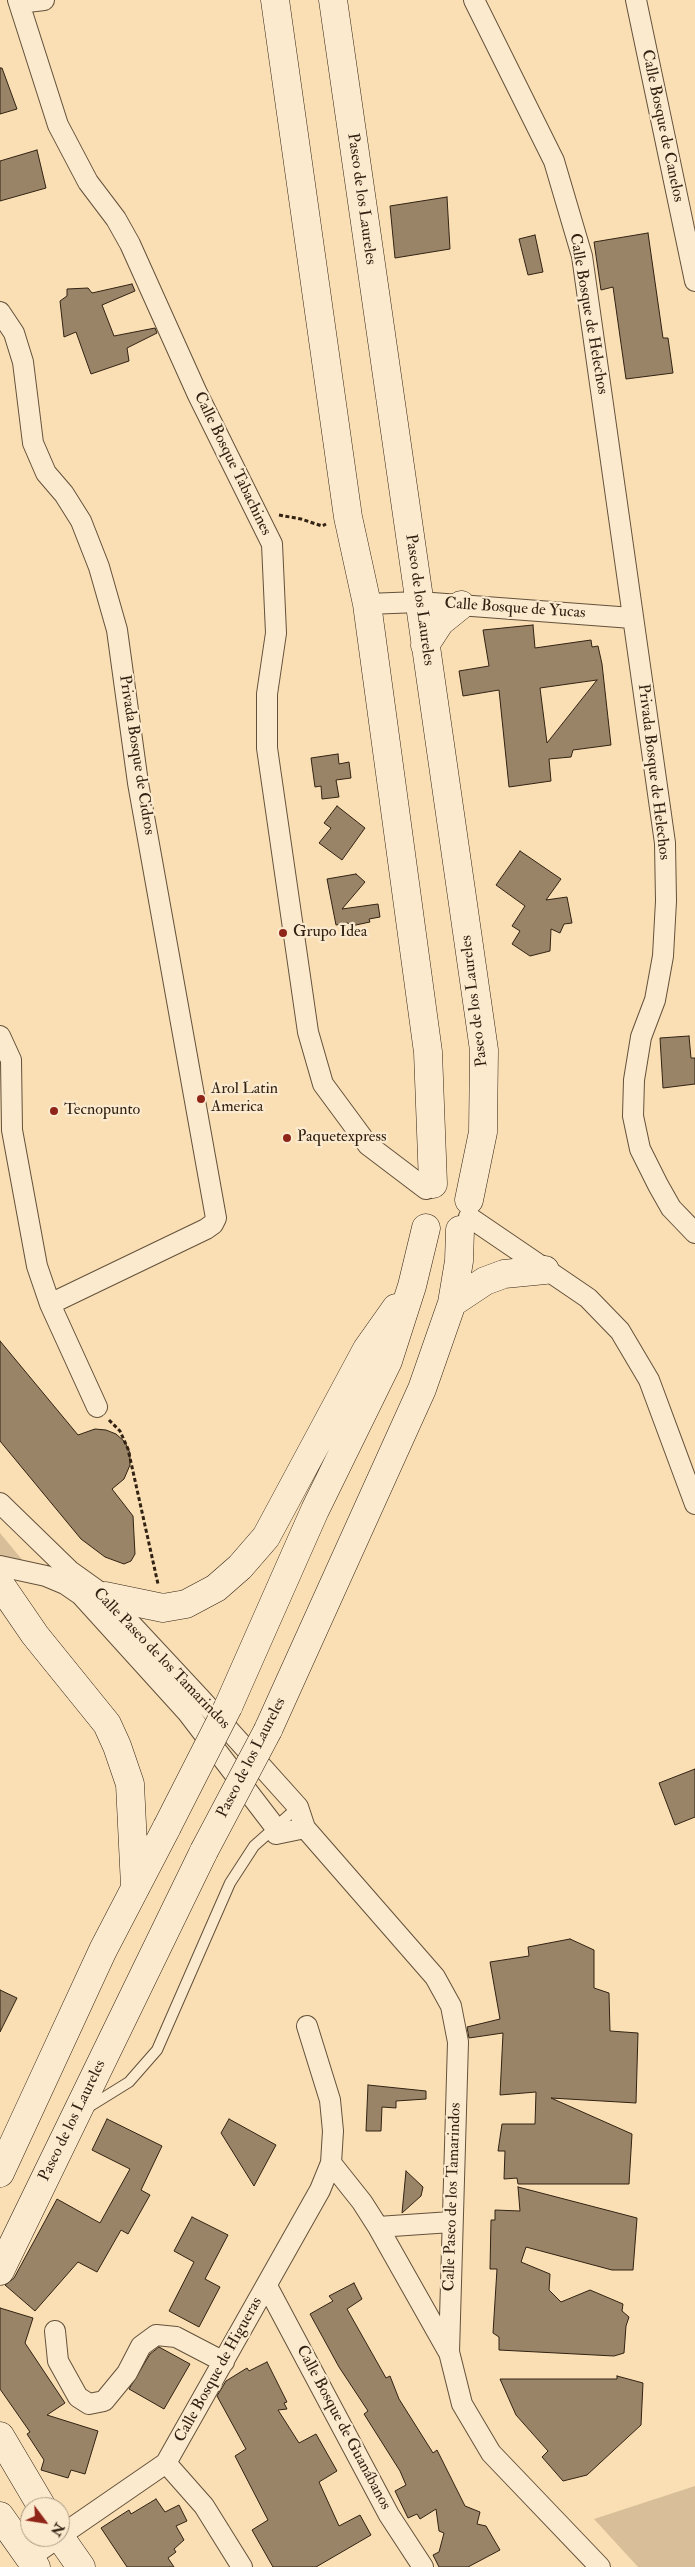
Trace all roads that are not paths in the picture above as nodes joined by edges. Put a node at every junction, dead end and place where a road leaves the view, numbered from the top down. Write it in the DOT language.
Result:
graph roads {
  1 [pos="44,0"];
  2 [pos="333,0"];
  3 [pos="474,0"];
  4 [pos="636,0"];
  5 [pos="19,2"];
  6 [pos="272,3"];
  7 [pos="695,281"];
  8 [pos="0,312"];
  9 [pos="419,602"];
  10 [pos="367,604"];
  11 [pos="461,605"];
  12 [pos="632,618"];
  13 [pos="425,645"];
  14 [pos="0,1036"];
  15 [pos="430,1187"];
  16 [pos="466,1216"];
  17 [pos="426,1228"];
  18 [pos="695,1233"];
  19 [pos="545,1270"];
  20 [pos="412,1286"];
  21 [pos="452,1303"];
  22 [pos="50,1304"];
  23 [pos="97,1407"];
  24 [pos="0,1503"];
  25 [pos="695,1504"];
  26 [pos="0,1566"];
  27 [pos="0,1584"];
  28 [pos="105,1596"];
  29 [pos="298,1807"];
  30 [pos="275,1827"];
  31 [pos="305,1828"];
  32 [pos="135,1886"];
  33 [pos="307,2026"];
  34 [pos="76,2114"];
  35 [pos="330,2164"];
  36 [pos="2,2169"];
  37 [pos="45,2179"];
  38 [pos="451,2222"];
  39 [pos="378,2227"];
  40 [pos="0,2270"];
  41 [pos="267,2286"];
  42 [pos="54,2331"];
  43 [pos="449,2352"];
  44 [pos="224,2362"];
  45 [pos="0,2436"];
  46 [pos="166,2463"];
  47 [pos="36,2497"];
  48 [pos="0,2516"];
  49 [pos="70,2530"];
  50 [pos="49,2547"];
  51 [pos="67,2547"];
  52 [pos="32,2562"];
  53 [pos="81,2567"];
  54 [pos="242,2567"];
  55 [pos="423,2567"];
  56 [pos="600,2567"];
  1 -- 5 [label="street"];
  2 -- 9 [label="main road, Paseo de los Laureles"];
  3 -- 12 [label="street, Calle Bosque de Helechos"];
  4 -- 7 [label="street, Calle Bosque de Canelos"];
  5 -- 15 [label="street, Calle Bosque Tabachines"];
  6 -- 10 [label="main road"];
  8 -- 22 [label="street, Privada Bosque de Cidros"];
  9 -- 10 [label="street, Calle Bosque de Yucas"];
  9 -- 11 [label="street, Calle Bosque de Yucas"];
  9 -- 13 [label="main road, Paseo de los Laureles"];
  10 -- 15 [label="main road"];
  11 -- 12 [label="street, Calle Bosque de Yucas"];
  11 -- 13 [label="main road"];
  12 -- 18 [label="street, Privada Bosque de Helechos"];
  13 -- 16 [label="main road, Paseo de los Laureles"];
  14 -- 22 [label="street"];
  15 -- 16 [label="main road"];
  15 -- 17 [label="main road"];
  16 -- 17 [label="main road"];
  16 -- 19 [label="street"];
  16 -- 21 [label="main road, Paseo de los Laureles"];
  17 -- 20 [label="main road"];
  19 -- 21 [label="main road"];
  19 -- 25 [label="street"];
  20 -- 28 [label="main road"];
  20 -- 32 [label="main road, bridge"];
  21 -- 34 [label="main road, Paseo de los Laureles, bridge"];
  22 -- 23 [label="street"];
  24 -- 28 [label="street, Calle Paseo de los Tamarindos"];
  26 -- 30 [label="street, Calle Paseo de los Tamarindos"];
  27 -- 32 [label="main road"];
  28 -- 29 [label="street, Calle Paseo de los Tamarindos"];
  29 -- 30 [label="lane"];
  29 -- 31 [label="street, Calle Paseo de los Tamarindos"];
  30 -- 31 [label="street"];
  30 -- 34 [label="lane"];
  31 -- 38 [label="street, Calle Paseo de los Tamarindos"];
  32 -- 36 [label="main road"];
  33 -- 35 [label="street, Calle Bosque de Higueras"];
  34 -- 37 [label="main road, Paseo de los Laureles"];
  35 -- 39 [label="street"];
  35 -- 41 [label="street, Calle Bosque de Higueras"];
  36 -- 37 [label="main road"];
  37 -- 40 [label="main road, Paseo de los Laureles"];
  38 -- 39 [label="street"];
  38 -- 43 [label="street, Calle Paseo de los Tamarindos"];
  39 -- 43 [label="street"];
  41 -- 44 [label="street, Calle Bosque de Higueras"];
  41 -- 55 [label="street, Calle Bosque de Guanábanos"];
  42 -- 44 [label="street"];
  43 -- 56 [label="street, Calle Paseo de los Tamarindos"];
  44 -- 46 [label="street, Calle Bosque de Higueras"];
  45 -- 47 [label="main road"];
  46 -- 49 [label="street, Calle Bosque de Higueras"];
  46 -- 54 [label="street"];
  48 -- 52 [label="main road"];
  50 -- 52 [label="street, Calle Bosque de Higueras"];
  51 -- 53 [label="main road"];
}
